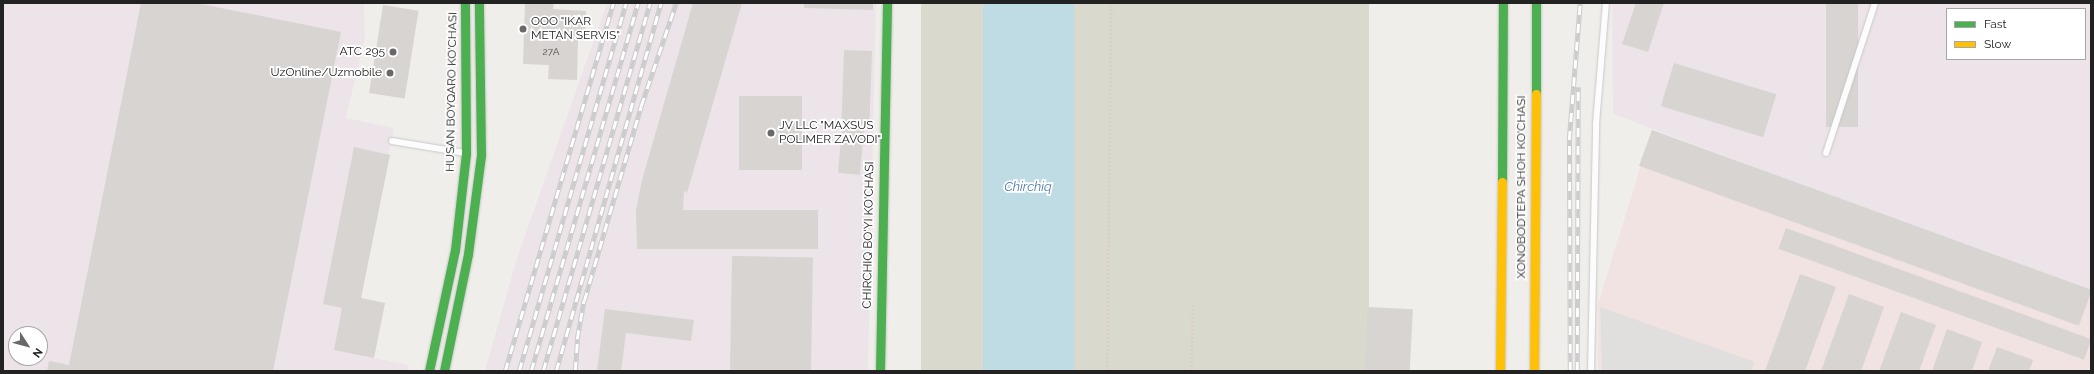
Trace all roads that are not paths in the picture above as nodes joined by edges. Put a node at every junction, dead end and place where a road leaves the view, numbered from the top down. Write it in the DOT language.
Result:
graph roads {
  1 [pos="465,3"];
  2 [pos="479,3"];
  3 [pos="887,3"];
  4 [pos="1503,3"];
  5 [pos="1536,3"];
  6 [pos="1606,3"];
  7 [pos="1875,3"];
  8 [pos="392,141"];
  9 [pos="466,153"];
  10 [pos="1826,153"];
  11 [pos="481,155"];
  12 [pos="429,371"];
  13 [pos="444,371"];
  14 [pos="880,371"];
  15 [pos="1500,371"];
  16 [pos="1534,371"];
  17 [pos="1591,371"];
  1 -- 9 [label="main road, HUSAN BOYQARO KO'CHASI"];
  2 -- 11 [label="main road"];
  3 -- 14 [label="main road, CHIRCHIQ BO'YI KO'CHASI"];
  4 -- 15 [label="main road, XONOBODTEPA SHOH KO'CHASI"];
  5 -- 16 [label="main road, XONOBODTEPA SHOH KO'CHASI"];
  6 -- 17 [label="lane"];
  7 -- 10 [label="lane"];
  8 -- 9 [label="lane"];
  9 -- 11 [label="main road"];
  9 -- 12 [label="main road, HUSAN BOYQARO KO'CHASI"];
  11 -- 13 [label="main road"];
}
